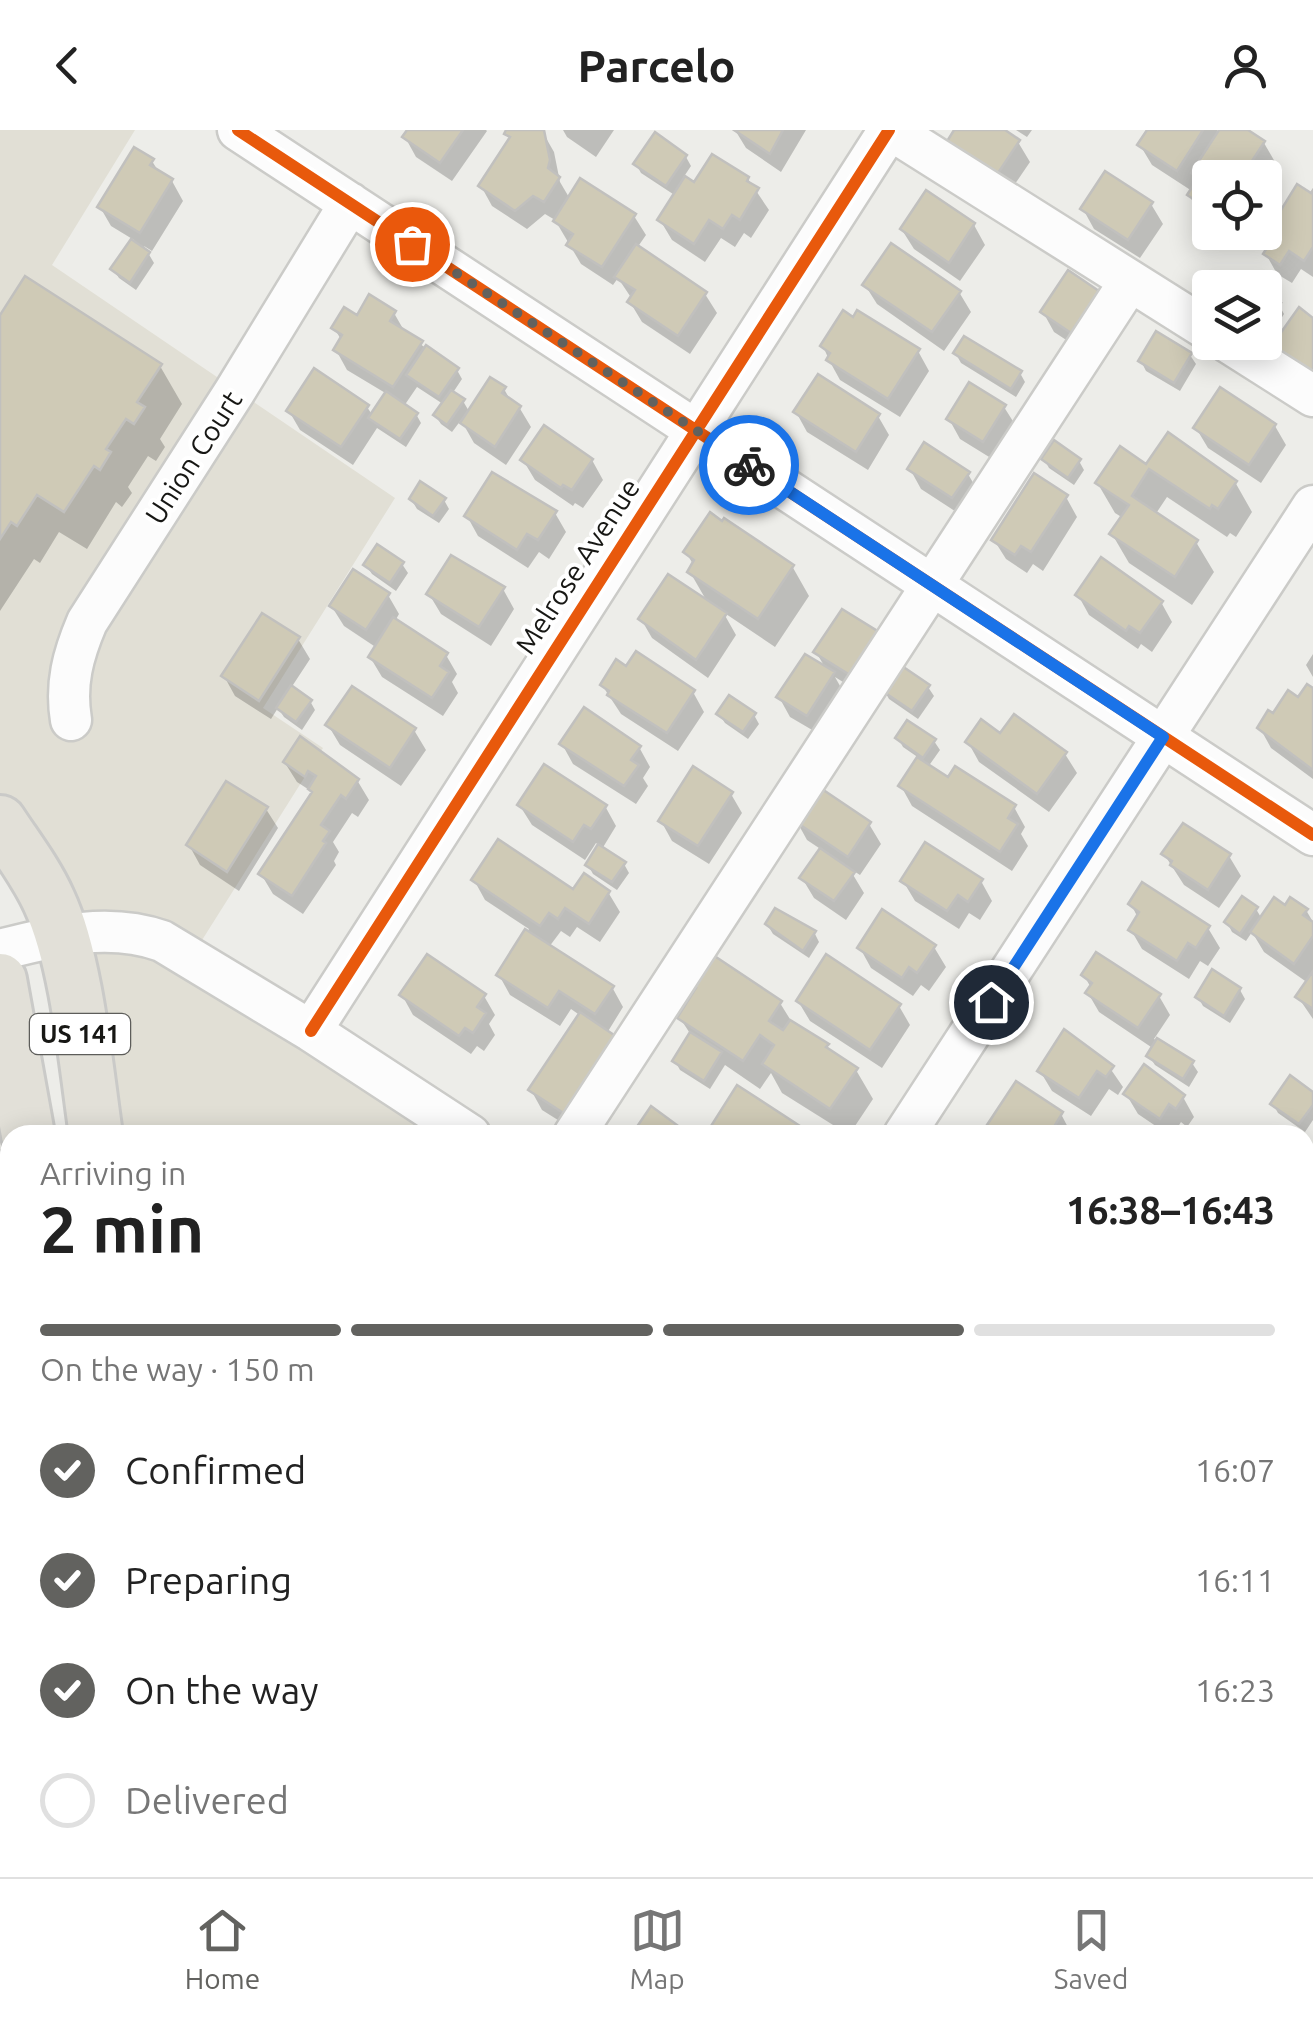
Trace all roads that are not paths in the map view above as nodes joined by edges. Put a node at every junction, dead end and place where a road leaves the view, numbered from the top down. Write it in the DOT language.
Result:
graph roads {
  1 [pos="238,130"];
  2 [pos="890,130"];
  3 [pos="350,203"];
  4 [pos="1130,280"];
  5 [pos="1192,320"];
  6 [pos="1256,360"];
  7 [pos="1313,396"];
  8 [pos="694,429"];
  9 [pos="1313,506"];
  10 [pos="931,584"];
  11 [pos="71,720"];
  12 [pos="1163,737"];
  13 [pos="0,822"];
  14 [pos="1313,836"];
  15 [pos="61,934"];
  16 [pos="0,950"];
  17 [pos="0,980"];
  18 [pos="311,1031"];
  19 [pos="26,1125"];
  20 [pos="94,1125"];
  21 [pos="455,1125"];
  22 [pos="580,1125"];
  23 [pos="911,1125"];
  1 -- 3 [label="street"];
  2 -- 4 [label="street"];
  2 -- 8 [label="street, Melrose Avenue"];
  3 -- 8 [label="street"];
  3 -- 11 [label="street, Union Court"];
  4 -- 5 [label="street"];
  4 -- 10 [label="street"];
  6 -- 7 [label="street"];
  8 -- 10 [label="street"];
  8 -- 18 [label="street, Melrose Avenue"];
  9 -- 12 [label="street"];
  10 -- 12 [label="street"];
  10 -- 22 [label="street"];
  12 -- 14 [label="street"];
  12 -- 23 [label="street"];
  13 -- 15 [label="main road, US 141"];
  15 -- 16 [label="street"];
  15 -- 18 [label="street"];
  15 -- 20 [label="main road, US 141"];
  17 -- 19 [label="main road, US 141"];
  18 -- 21 [label="street"];
}
